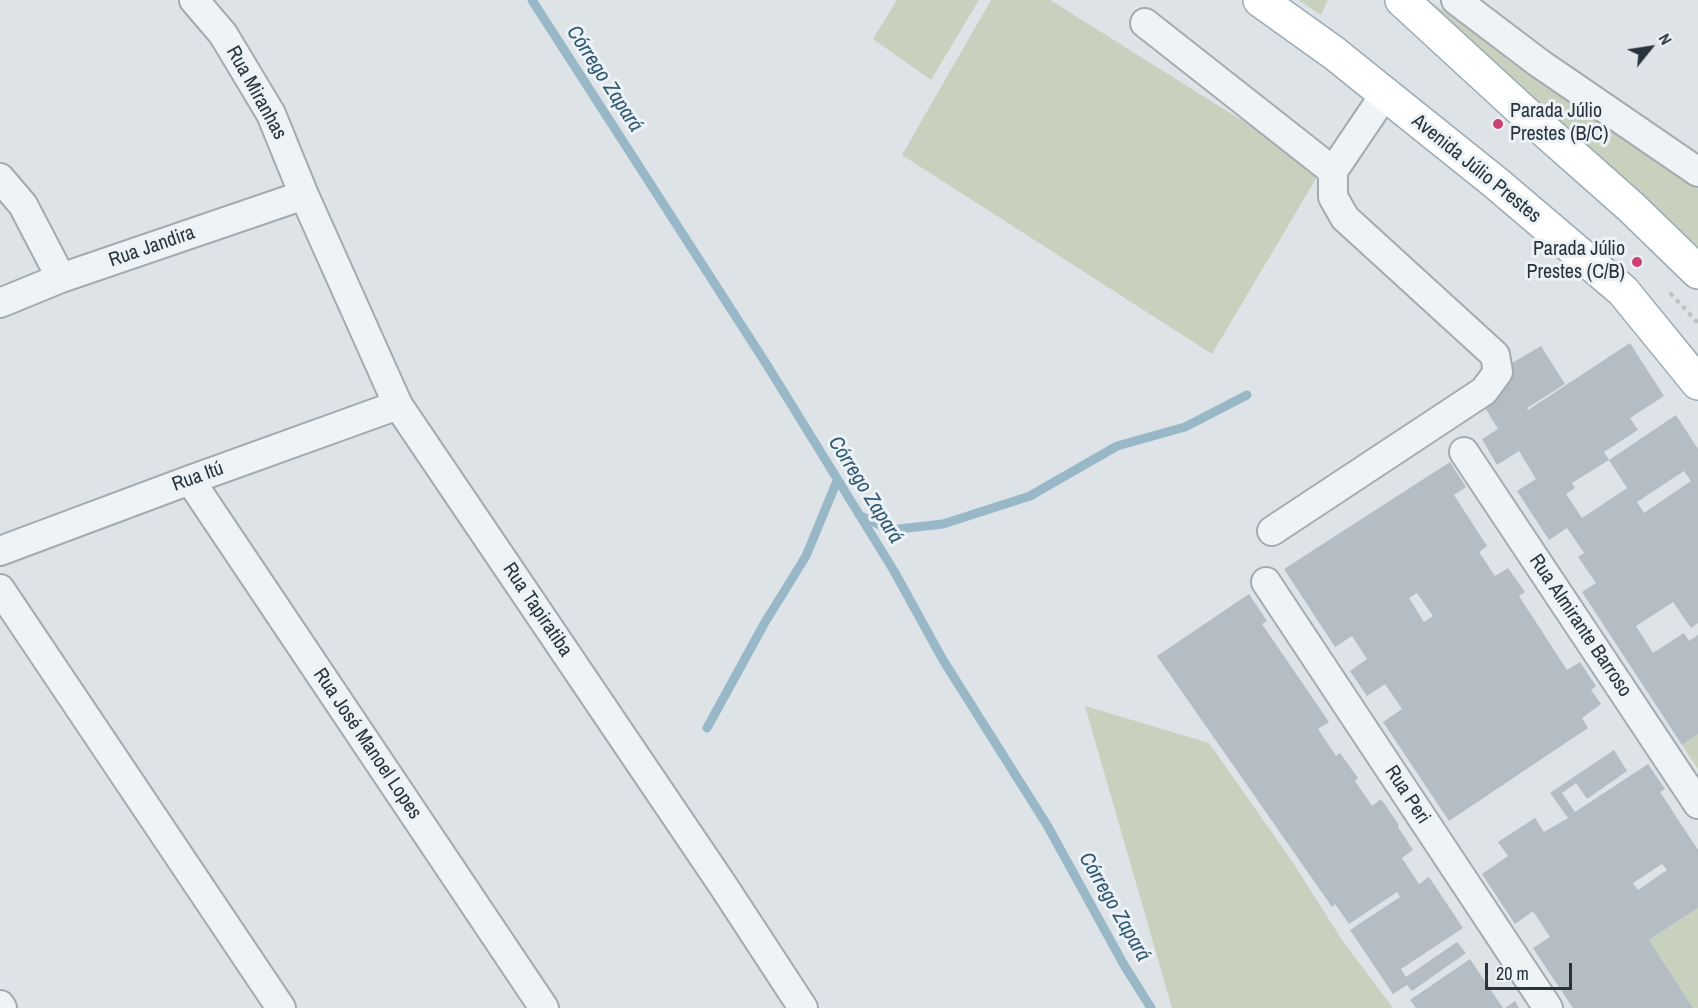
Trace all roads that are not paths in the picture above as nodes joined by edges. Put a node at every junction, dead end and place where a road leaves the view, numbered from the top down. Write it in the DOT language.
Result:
graph roads {
  1 [pos="194,0"];
  2 [pos="1260,0"];
  3 [pos="1401,0"];
  4 [pos="1456,0"];
  5 [pos="1145,23"];
  6 [pos="1385,94"];
  7 [pos="1333,171"];
  8 [pos="1698,172"];
  9 [pos="0,178"];
  10 [pos="304,195"];
  11 [pos="1698,272"];
  12 [pos="61,278"];
  13 [pos="0,303"];
  14 [pos="1698,383"];
  15 [pos="398,405"];
  16 [pos="1464,452"];
  17 [pos="190,480"];
  18 [pos="1272,531"];
  19 [pos="0,552"];
  20 [pos="1266,582"];
  21 [pos="0,589"];
  22 [pos="1697,802"];
  23 [pos="282,1008"];
  24 [pos="544,1008"];
  25 [pos="803,1008"];
  26 [pos="1548,1008"];
  1 -- 10 [label="street, Rua Miranhas"];
  2 -- 6 [label="main road, Avenida Júlio Prestes"];
  3 -- 11 [label="main road"];
  4 -- 8 [label="street"];
  5 -- 7 [label="street"];
  6 -- 7 [label="street"];
  6 -- 14 [label="main road, Avenida Júlio Prestes"];
  7 -- 18 [label="street"];
  9 -- 12 [label="street"];
  10 -- 12 [label="street, Rua Jandira"];
  10 -- 15 [label="street, Rua Tapiratiba"];
  12 -- 13 [label="street, Rua Jandira"];
  15 -- 17 [label="street, Rua Itú"];
  15 -- 25 [label="street, Rua Tapiratiba"];
  16 -- 22 [label="street, Rua Almirante Barroso"];
  17 -- 19 [label="street, Rua Itú"];
  17 -- 24 [label="street, Rua José Manoel Lopes"];
  20 -- 26 [label="street, Rua Peri"];
  21 -- 23 [label="street"];
}
